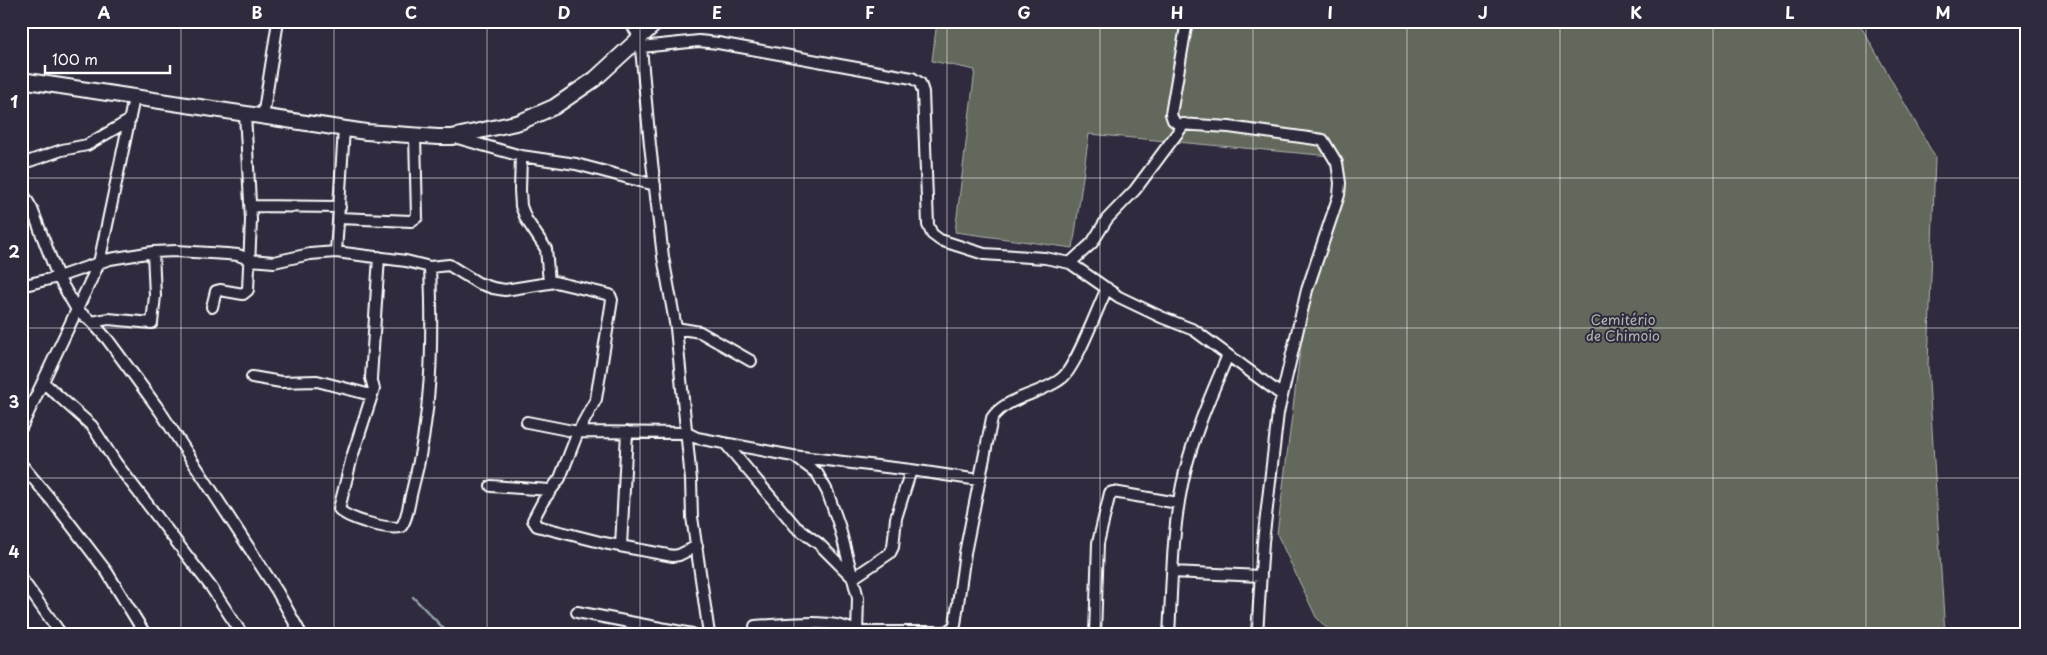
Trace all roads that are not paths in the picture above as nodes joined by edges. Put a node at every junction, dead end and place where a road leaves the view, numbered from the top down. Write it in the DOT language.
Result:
graph roads {
  1 [pos="278,21"];
  2 [pos="629,21"];
  3 [pos="658,21"];
  4 [pos="1187,21"];
  5 [pos="641,42"];
  6 [pos="21,80"];
  7 [pos="134,98"];
  8 [pos="245,114"];
  9 [pos="263,117"];
  10 [pos="130,120"];
  11 [pos="1184,124"];
  12 [pos="344,129"];
  13 [pos="415,136"];
  14 [pos="452,137"];
  15 [pos="521,156"];
  16 [pos="21,164"];
  17 [pos="655,185"];
  18 [pos="21,190"];
  19 [pos="251,206"];
  20 [pos="340,207"];
  21 [pos="339,218"];
  22 [pos="153,252"];
  23 [pos="336,252"];
  24 [pos="378,257"];
  25 [pos="251,260"];
  26 [pos="100,263"];
  27 [pos="1070,263"];
  28 [pos="430,267"];
  29 [pos="58,277"];
  30 [pos="549,282"];
  31 [pos="21,286"];
  32 [pos="1107,288"];
  33 [pos="212,307"];
  34 [pos="77,310"];
  35 [pos="92,322"];
  36 [pos="676,328"];
  37 [pos="1228,355"];
  38 [pos="751,361"];
  39 [pos="252,377"];
  40 [pos="44,383"];
  41 [pos="371,395"];
  42 [pos="1282,395"];
  43 [pos="527,422"];
  44 [pos="21,428"];
  45 [pos="578,432"];
  46 [pos="627,432"];
  47 [pos="687,433"];
  48 [pos="725,443"];
  49 [pos="792,456"];
  50 [pos="21,464"];
  51 [pos="911,470"];
  52 [pos="980,480"];
  53 [pos="491,486"];
  54 [pos="550,490"];
  55 [pos="1178,503"];
  56 [pos="621,546"];
  57 [pos="697,546"];
  58 [pos="1172,572"];
  59 [pos="1261,576"];
  60 [pos="21,578"];
  61 [pos="853,578"];
  62 [pos="577,612"];
  63 [pos="755,626"];
  64 [pos="857,633"];
  65 [pos="61,634"];
  66 [pos="145,634"];
  67 [pos="242,634"];
  68 [pos="301,634"];
  69 [pos="692,634"];
  70 [pos="709,634"];
  71 [pos="1095,634"];
  72 [pos="1170,634"];
  73 [pos="1257,634"];
  1 -- 9 [label="street"];
  2 -- 5 [label="street"];
  3 -- 5 [label="street"];
  4 -- 11 [label="street"];
  5 -- 14 [label="street"];
  5 -- 17 [label="street"];
  5 -- 27 [label="street"];
  6 -- 7 [label="street"];
  7 -- 8 [label="street"];
  7 -- 10 [label="street"];
  8 -- 9 [label="street"];
  8 -- 19 [label="street"];
  9 -- 12 [label="street"];
  10 -- 16 [label="street"];
  10 -- 26 [label="street"];
  11 -- 27 [label="street"];
  11 -- 42 [label="street"];
  12 -- 13 [label="street"];
  12 -- 20 [label="street"];
  13 -- 14 [label="street"];
  13 -- 21 [label="street"];
  14 -- 15 [label="street"];
  15 -- 17 [label="street"];
  15 -- 30 [label="street"];
  17 -- 36 [label="street"];
  18 -- 29 [label="street"];
  19 -- 20 [label="street"];
  19 -- 25 [label="street"];
  20 -- 21 [label="street"];
  21 -- 23 [label="street"];
  22 -- 25 [label="street"];
  22 -- 26 [label="street"];
  22 -- 35 [label="street"];
  23 -- 24 [label="street"];
  23 -- 25 [label="street"];
  24 -- 28 [label="street"];
  24 -- 41 [label="street"];
  25 -- 33 [label="street"];
  26 -- 29 [label="street"];
  26 -- 34 [label="street"];
  27 -- 32 [label="street"];
  28 -- 30 [label="street"];
  28 -- 41 [label="street"];
  29 -- 31 [label="street"];
  29 -- 34 [label="street"];
  30 -- 45 [label="street"];
  32 -- 37 [label="street"];
  32 -- 52 [label="street"];
  34 -- 35 [label="street"];
  34 -- 40 [label="street"];
  35 -- 68 [label="street"];
  36 -- 38 [label="street"];
  36 -- 47 [label="street"];
  37 -- 42 [label="street"];
  37 -- 55 [label="street"];
  39 -- 41 [label="street"];
  40 -- 44 [label="street"];
  40 -- 67 [label="street"];
  42 -- 59 [label="street"];
  43 -- 45 [label="street"];
  45 -- 46 [label="street"];
  45 -- 54 [label="street"];
  46 -- 47 [label="street"];
  46 -- 56 [label="street"];
  47 -- 48 [label="street"];
  47 -- 57 [label="street"];
  48 -- 49 [label="street"];
  48 -- 61 [label="street"];
  49 -- 51 [label="street"];
  49 -- 61 [label="street"];
  50 -- 66 [label="street"];
  51 -- 52 [label="street"];
  51 -- 61 [label="street"];
  52 -- 64 [label="street"];
  53 -- 54 [label="street"];
  54 -- 56 [label="street"];
  55 -- 58 [label="street"];
  55 -- 71 [label="street"];
  56 -- 57 [label="street"];
  57 -- 70 [label="street"];
  58 -- 59 [label="street"];
  58 -- 72 [label="street"];
  59 -- 73 [label="street"];
  60 -- 65 [label="street"];
  61 -- 64 [label="street"];
  62 -- 69 [label="street"];
  63 -- 64 [label="street"];
}
